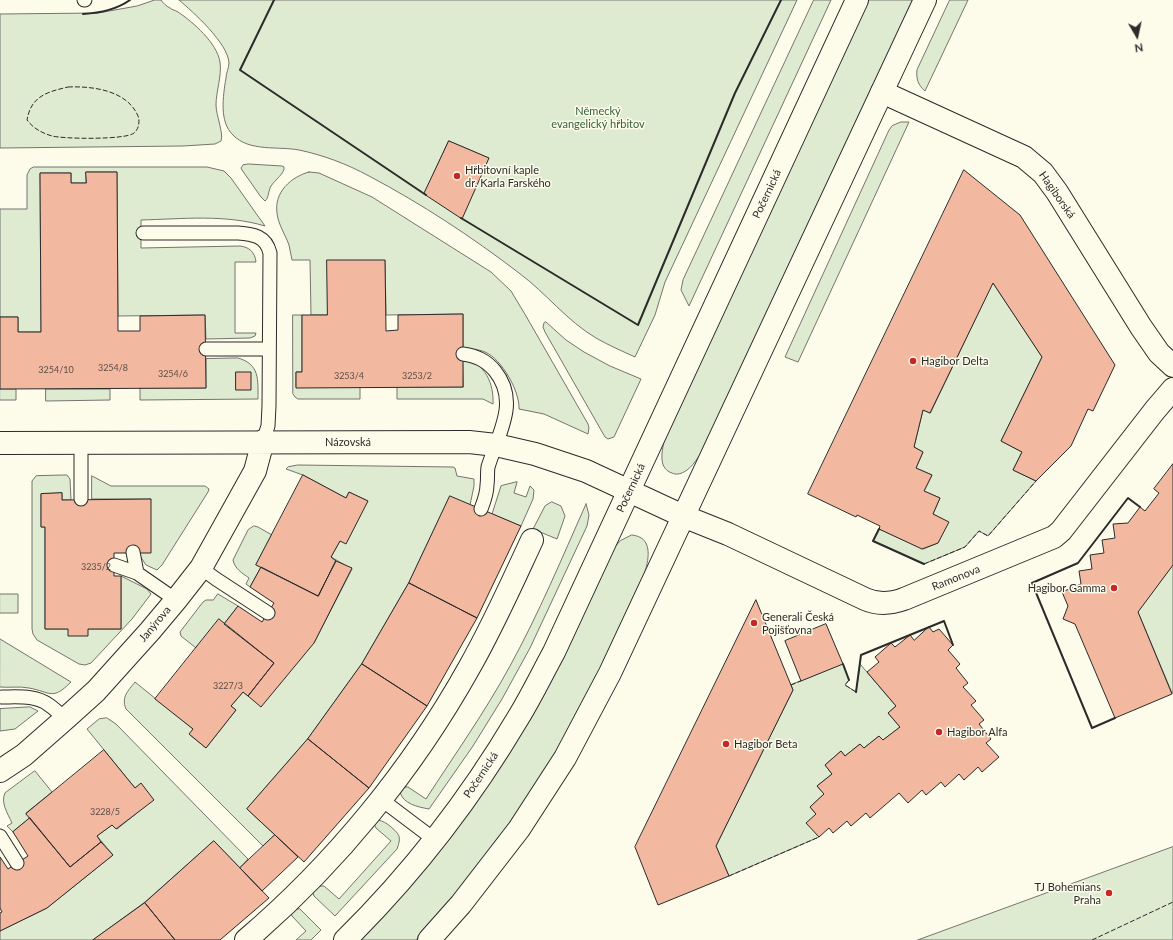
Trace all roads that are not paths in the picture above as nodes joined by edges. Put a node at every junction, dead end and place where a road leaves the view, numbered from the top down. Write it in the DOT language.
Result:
graph roads {
  1 [pos="857,0"];
  2 [pos="925,0"];
  3 [pos="882,92"];
  4 [pos="143,233"];
  5 [pos="269,348"];
  6 [pos="206,349"];
  7 [pos="463,354"];
  8 [pos="1173,366"];
  9 [pos="1173,389"];
  10 [pos="263,441"];
  11 [pos="81,442"];
  12 [pos="0,443"];
  13 [pos="496,445"];
  14 [pos="630,491"];
  15 [pos="81,499"];
  16 [pos="481,509"];
  17 [pos="683,516"];
  18 [pos="532,540"];
  19 [pos="133,552"];
  20 [pos="114,564"];
  21 [pos="201,568"];
  22 [pos="137,573"];
  23 [pos="176,600"];
  24 [pos="268,613"];
  25 [pos="2,697"];
  26 [pos="65,719"];
  27 [pos="0,771"];
  28 [pos="382,800"];
  29 [pos="0,836"];
  30 [pos="435,840"];
  31 [pos="17,863"];
  32 [pos="246,940"];
  33 [pos="345,940"];
  34 [pos="429,940"];
  1 -- 14 [label="street, Počernická"];
  2 -- 3 [label="street"];
  3 -- 8 [label="street, Hagiborská"];
  3 -- 17 [label="street"];
  4 -- 5 [label="lane"];
  5 -- 6 [label="lane"];
  5 -- 10 [label="lane"];
  7 -- 13 [label="lane"];
  9 -- 17 [label="street, Ramonova"];
  10 -- 11 [label="street, Názovská"];
  10 -- 13 [label="street, Názovská"];
  10 -- 21 [label="street, Janýrova"];
  11 -- 12 [label="street, Názovská"];
  11 -- 15 [label="lane"];
  13 -- 14 [label="street, Názovská"];
  13 -- 16 [label="lane"];
  14 -- 17 [label="street, Názovská"];
  14 -- 30 [label="street, Počernická"];
  17 -- 34 [label="street"];
  18 -- 28 [label="street"];
  19 -- 22 [label="lane"];
  20 -- 22 [label="lane"];
  21 -- 23 [label="street, Janýrova"];
  21 -- 24 [label="lane"];
  22 -- 23 [label="lane"];
  23 -- 26 [label="street, Janýrova"];
  25 -- 26 [label="lane"];
  26 -- 27 [label="street, Janýrova"];
  28 -- 30 [label="lane"];
  28 -- 32 [label="street"];
  29 -- 31 [label="lane"];
  30 -- 33 [label="street, Počernická"];
}
